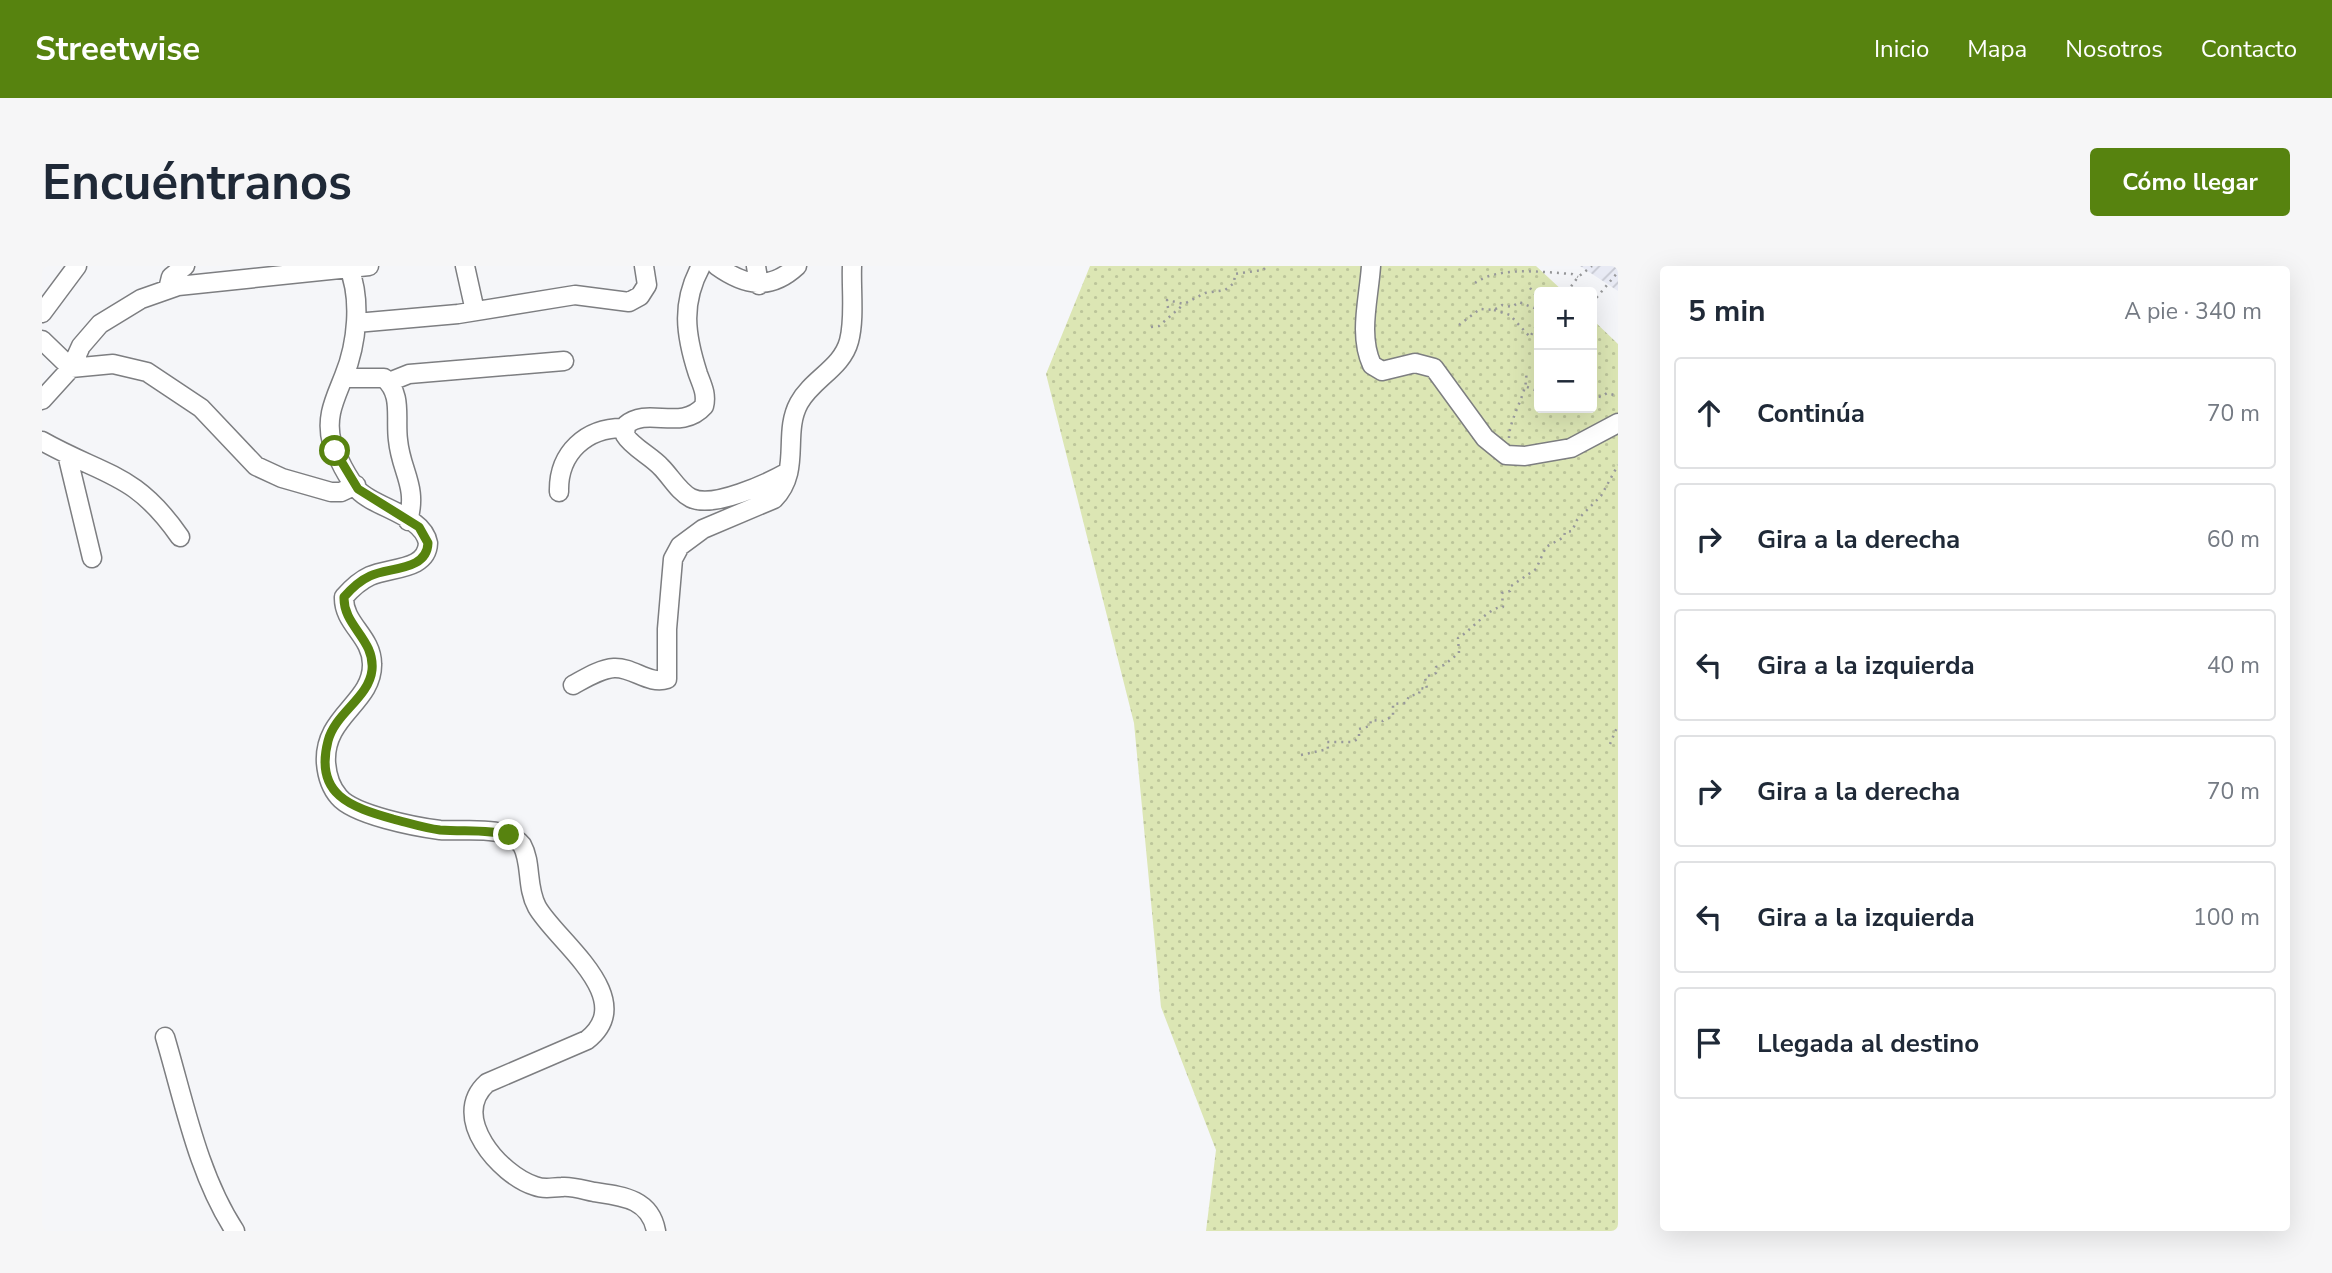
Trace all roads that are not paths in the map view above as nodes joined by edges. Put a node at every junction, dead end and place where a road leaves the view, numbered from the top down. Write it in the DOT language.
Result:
graph roads {
  1 [pos="77,266"];
  2 [pos="185,266"];
  3 [pos="369,266"];
  4 [pos="465,266"];
  5 [pos="644,266"];
  6 [pos="701,266"];
  7 [pos="717,266"];
  8 [pos="756,266"];
  9 [pos="797,266"];
  10 [pos="852,266"];
  11 [pos="1371,266"];
  12 [pos="349,267"];
  13 [pos="759,285"];
  14 [pos="168,289"];
  15 [pos="475,311"];
  16 [pos="42,313"];
  17 [pos="356,323"];
  18 [pos="42,340"];
  19 [pos="564,361"];
  20 [pos="71,368"];
  21 [pos="344,378"];
  22 [pos="389,382"];
  23 [pos="42,400"];
  24 [pos="1618,423"];
  25 [pos="625,428"];
  26 [pos="42,441"];
  27 [pos="67,454"];
  28 [pos="788,472"];
  29 [pos="356,485"];
  30 [pos="559,492"];
  31 [pos="408,521"];
  32 [pos="180,537"];
  33 [pos="92,558"];
  34 [pos="573,685"];
  35 [pos="165,1037"];
  36 [pos="235,1231"];
  37 [pos="656,1231"];
  1 -- 16 [label="street"];
  2 -- 14 [label="street"];
  3 -- 12 [label="street"];
  4 -- 15 [label="street"];
  5 -- 15 [label="street"];
  6 -- 25 [label="street"];
  7 -- 13 [label="street"];
  8 -- 13 [label="street"];
  9 -- 13 [label="street"];
  10 -- 28 [label="street"];
  11 -- 24 [label="street"];
  12 -- 14 [label="street"];
  12 -- 17 [label="street"];
  14 -- 20 [label="street"];
  15 -- 17 [label="street"];
  17 -- 21 [label="street"];
  18 -- 20 [label="street"];
  19 -- 22 [label="street"];
  20 -- 23 [label="street"];
  20 -- 29 [label="street"];
  21 -- 22 [label="street"];
  21 -- 29 [label="street"];
  22 -- 31 [label="street"];
  25 -- 28 [label="street"];
  25 -- 30 [label="street"];
  26 -- 27 [label="street"];
  27 -- 32 [label="street"];
  27 -- 33 [label="street"];
  28 -- 34 [label="street"];
  29 -- 31 [label="street"];
  31 -- 37 [label="street"];
  35 -- 36 [label="street"];
}
